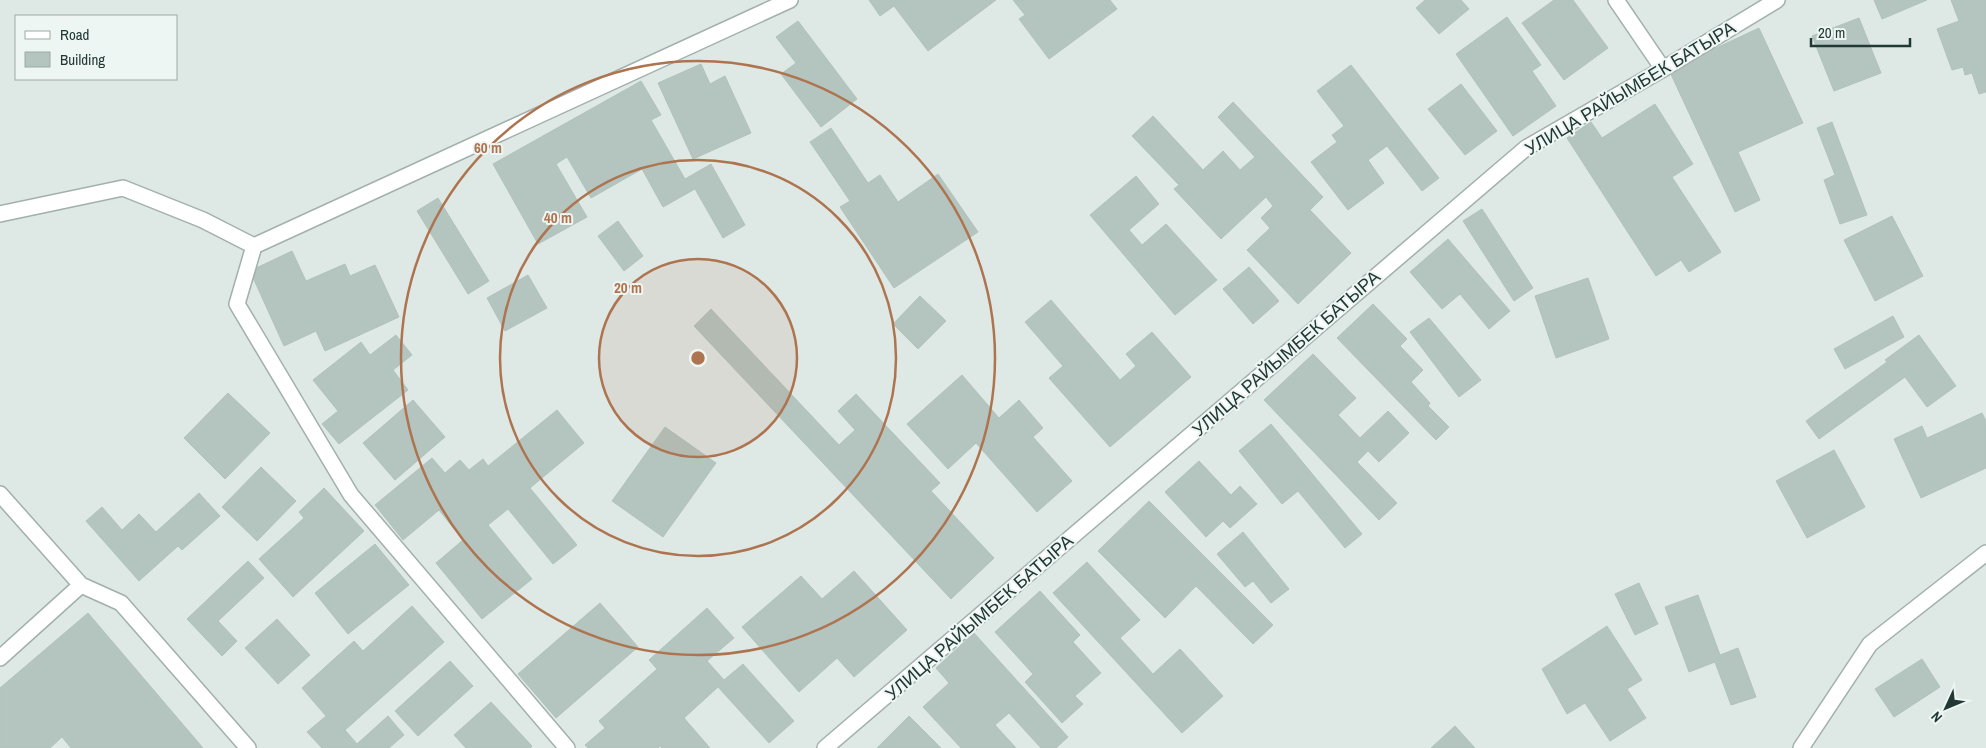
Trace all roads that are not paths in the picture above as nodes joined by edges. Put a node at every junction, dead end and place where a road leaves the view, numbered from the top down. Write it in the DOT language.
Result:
graph roads {
  1 [pos="790,0"];
  2 [pos="1616,0"];
  3 [pos="1777,0"];
  4 [pos="773,4"];
  5 [pos="1663,69"];
  6 [pos="0,214"];
  7 [pos="254,246"];
  8 [pos="0,494"];
  9 [pos="1986,553"];
  10 [pos="80,585"];
  11 [pos="0,658"];
  12 [pos="248,748"];
  13 [pos="567,748"];
  14 [pos="825,748"];
  15 [pos="1801,748"];
  1 -- 4 [label="street"];
  2 -- 5 [label="street"];
  3 -- 5 [label="street, УЛИЦА РАЙЫМБЕК БАТЫРА"];
  4 -- 7 [label="street"];
  5 -- 14 [label="street, УЛИЦА РАЙЫМБЕК БАТЫРА"];
  6 -- 7 [label="street"];
  7 -- 13 [label="street"];
  8 -- 10 [label="street"];
  9 -- 15 [label="street"];
  10 -- 11 [label="street"];
  10 -- 12 [label="street"];
}
